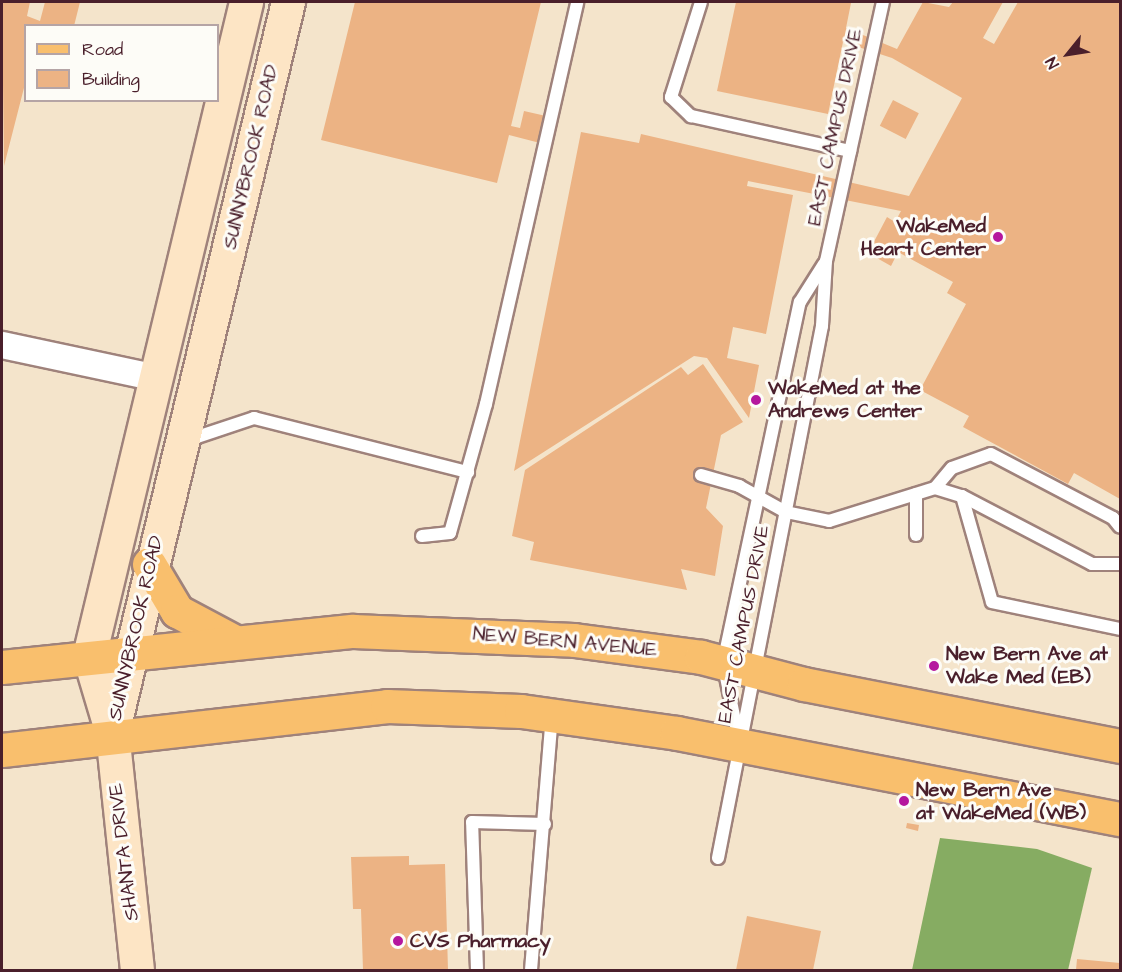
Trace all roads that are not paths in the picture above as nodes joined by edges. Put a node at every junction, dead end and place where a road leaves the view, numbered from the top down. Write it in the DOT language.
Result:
graph roads {
  1 [pos="246,2"];
  2 [pos="288,2"];
  3 [pos="577,2"];
  4 [pos="701,2"];
  5 [pos="883,2"];
  6 [pos="850,150"];
  7 [pos="826,261"];
  8 [pos="2,345"];
  9 [pos="153,377"];
  10 [pos="180,444"];
  11 [pos="468,472"];
  12 [pos="701,475"];
  13 [pos="934,488"];
  14 [pos="916,494"];
  15 [pos="757,496"];
  16 [pos="962,496"];
  17 [pos="786,512"];
  18 [pos="1120,527"];
  19 [pos="915,535"];
  20 [pos="422,536"];
  21 [pos="150,564"];
  22 [pos="1120,564"];
  23 [pos="1120,629"];
  24 [pos="237,642"];
  25 [pos="129,651"];
  26 [pos="89,656"];
  27 [pos="723,663"];
  28 [pos="2,667"];
  29 [pos="756,670"];
  30 [pos="552,716"];
  31 [pos="111,734"];
  32 [pos="1120,746"];
  33 [pos="741,747"];
  34 [pos="2,750"];
  35 [pos="1120,819"];
  36 [pos="545,824"];
  37 [pos="718,858"];
  38 [pos="137,970"];
  39 [pos="477,970"];
  40 [pos="531,970"];
  1 -- 9 [label="main road, SUNNYBROOK ROAD"];
  2 -- 10 [label="main road, SUNNYBROOK ROAD"];
  3 -- 11 [label="lane"];
  4 -- 6 [label="lane"];
  5 -- 6 [label="lane, EAST CAMPUS DRIVE"];
  6 -- 7 [label="lane, EAST CAMPUS DRIVE"];
  7 -- 15 [label="lane, EAST CAMPUS DRIVE"];
  7 -- 17 [label="lane, EAST CAMPUS DRIVE"];
  8 -- 9 [label="street"];
  9 -- 26 [label="main road, SUNNYBROOK ROAD"];
  10 -- 11 [label="lane"];
  10 -- 21 [label="main road, SUNNYBROOK ROAD"];
  11 -- 20 [label="lane"];
  12 -- 15 [label="lane"];
  13 -- 14 [label="lane"];
  13 -- 16 [label="lane"];
  13 -- 18 [label="lane"];
  14 -- 17 [label="lane"];
  14 -- 19 [label="lane"];
  15 -- 17 [label="lane"];
  15 -- 27 [label="lane, EAST CAMPUS DRIVE"];
  16 -- 22 [label="lane"];
  16 -- 23 [label="lane"];
  17 -- 29 [label="lane, EAST CAMPUS DRIVE"];
  21 -- 24 [label="main road"];
  21 -- 25 [label="main road, SUNNYBROOK ROAD"];
  24 -- 25 [label="main road, NEW BERN AVENUE"];
  24 -- 27 [label="main road, NEW BERN AVENUE"];
  25 -- 26 [label="main road, NEW BERN AVENUE"];
  25 -- 31 [label="main road, SUNNYBROOK ROAD"];
  26 -- 28 [label="main road, NEW BERN AVENUE"];
  26 -- 31 [label="main road, SUNNYBROOK ROAD"];
  27 -- 29 [label="main road, NEW BERN AVENUE"];
  27 -- 33 [label="lane, EAST CAMPUS DRIVE"];
  29 -- 32 [label="main road, NEW BERN AVENUE"];
  29 -- 33 [label="lane, EAST CAMPUS DRIVE"];
  30 -- 31 [label="main road"];
  30 -- 33 [label="main road"];
  30 -- 36 [label="lane"];
  31 -- 34 [label="main road"];
  31 -- 38 [label="main road, SHANTA DRIVE"];
  33 -- 35 [label="main road"];
  33 -- 37 [label="lane"];
  36 -- 39 [label="lane"];
  36 -- 40 [label="lane"];
}
